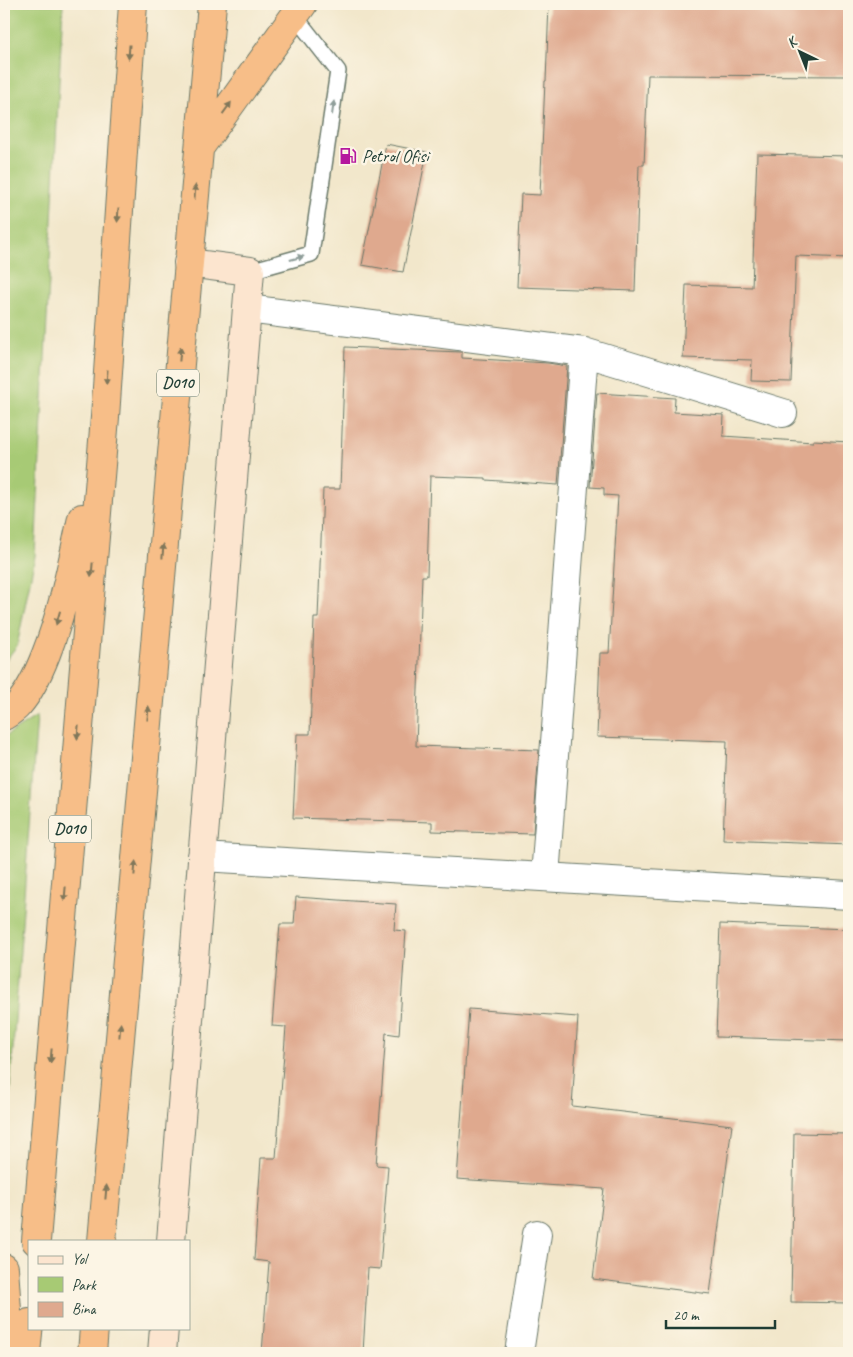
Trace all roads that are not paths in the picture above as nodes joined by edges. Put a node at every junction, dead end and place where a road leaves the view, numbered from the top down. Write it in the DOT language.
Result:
graph roads {
  1 [pos="133,4"];
  2 [pos="212,4"];
  3 [pos="298,9"];
  4 [pos="199,148"];
  5 [pos="188,264"];
  6 [pos="250,271"];
  7 [pos="247,309"];
  8 [pos="584,352"];
  9 [pos="783,413"];
  10 [pos="105,417"];
  11 [pos="4,716"];
  12 [pos="202,857"];
  13 [pos="545,877"];
  14 [pos="849,895"];
  15 [pos="537,1234"];
  16 [pos="36,1240"];
  17 [pos="102,1240"];
  18 [pos="171,1240"];
  19 [pos="4,1268"];
  20 [pos="28,1330"];
  21 [pos="94,1330"];
  22 [pos="164,1330"];
  23 [pos="10,1353"];
  24 [pos="26,1353"];
  25 [pos="92,1353"];
  26 [pos="162,1353"];
  27 [pos="518,1353"];
  1 -- 10 [label="highway, D010, one-way"];
  2 -- 4 [label="highway, D010"];
  4 -- 3 [label="highway, one-way"];
  6 -- 3 [label="lane, one-way"];
  5 -- 4 [label="highway, D010, one-way"];
  5 -- 6 [label="street"];
  17 -- 5 [label="highway, D010, one-way"];
  6 -- 7 [label="street"];
  7 -- 8 [label="street"];
  7 -- 12 [label="street"];
  8 -- 9 [label="street"];
  8 -- 13 [label="street"];
  10 -- 11 [label="highway, one-way"];
  10 -- 16 [label="highway, D010, one-way"];
  12 -- 13 [label="street"];
  12 -- 18 [label="street"];
  13 -- 14 [label="street"];
  15 -- 27 [label="street"];
  19 -- 23 [label="highway"];
  20 -- 24 [label="highway"];
  21 -- 25 [label="highway"];
  22 -- 26 [label="street"];
}
